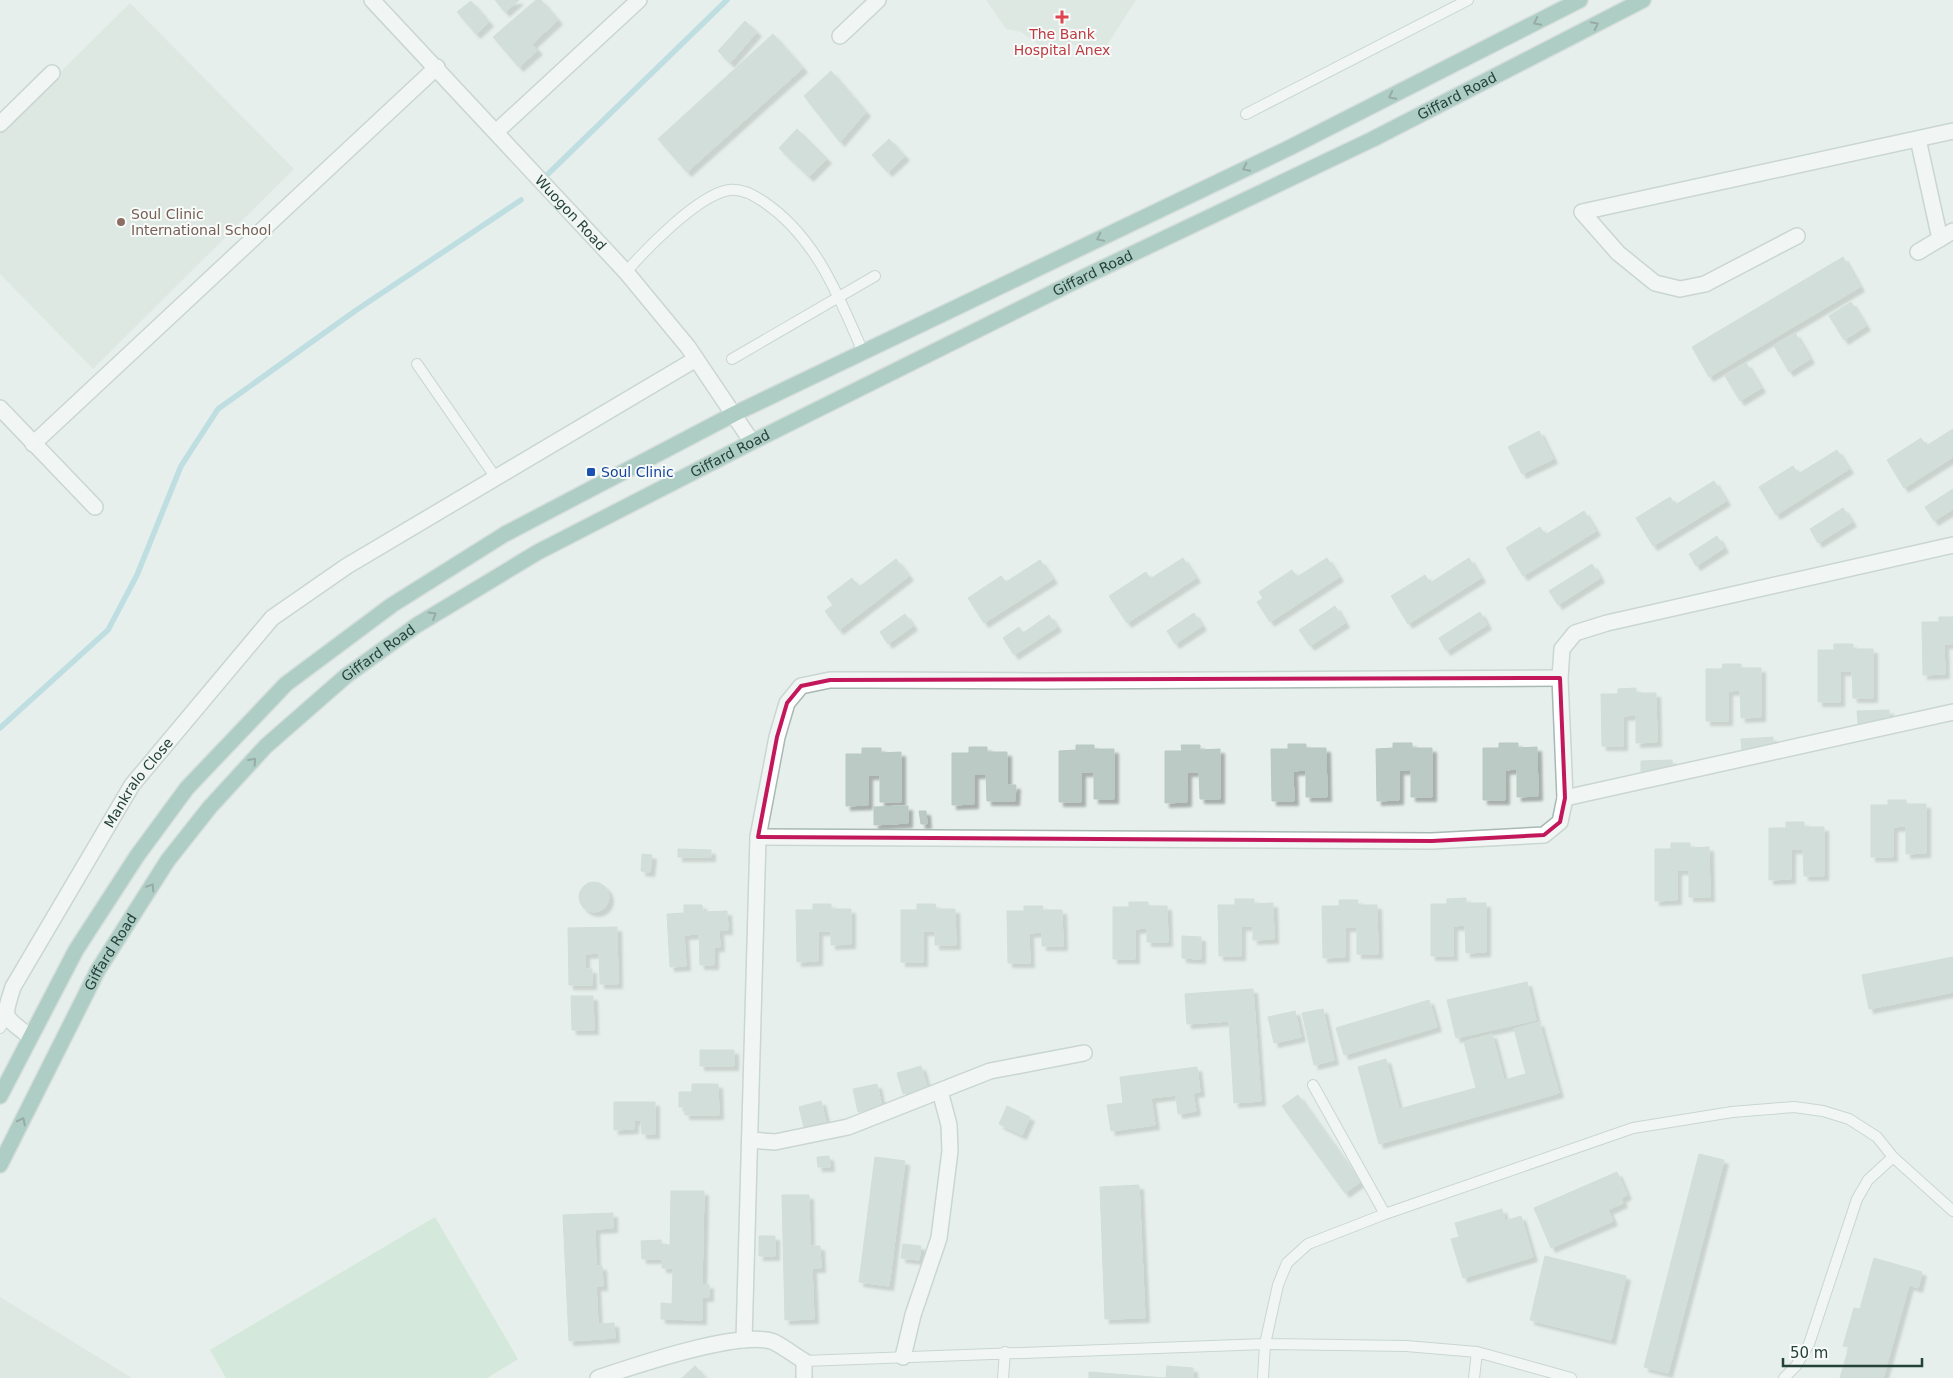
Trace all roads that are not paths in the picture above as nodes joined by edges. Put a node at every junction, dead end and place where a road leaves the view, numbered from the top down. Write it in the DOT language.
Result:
graph roads {
  1 [pos="372,0"];
  2 [pos="639,0"];
  3 [pos="878,0"];
  4 [pos="1468,0"];
  5 [pos="1643,0"];
  6 [pos="1570,2"];
  7 [pos="840,36"];
  8 [pos="437,67"];
  9 [pos="52,73"];
  10 [pos="1246,114"];
  11 [pos="0,124"];
  12 [pos="1953,131"];
  13 [pos="496,132"];
  14 [pos="1918,139"];
  15 [pos="1947,235"];
  16 [pos="1797,236"];
  17 [pos="1918,252"];
  18 [pos="626,272"];
  19 [pos="875,276"];
  20 [pos="839,298"];
  21 [pos="863,352"];
  22 [pos="696,359"];
  23 [pos="732,359"];
  24 [pos="417,364"];
  25 [pos="0,408"];
  26 [pos="734,414"];
  27 [pos="752,442"];
  28 [pos="33,444"];
  29 [pos="496,478"];
  30 [pos="95,507"];
  31 [pos="1953,545"];
  32 [pos="1560,678"];
  33 [pos="1953,712"];
  34 [pos="1565,798"];
  35 [pos="758,837"];
  36 [pos="3,1022"];
  37 [pos="30,1037"];
  38 [pos="1084,1053"];
  39 [pos="1313,1085"];
  40 [pos="940,1091"];
  41 [pos="0,1096"];
  42 [pos="750,1140"];
  43 [pos="1893,1157"];
  44 [pos="0,1165"];
  45 [pos="1953,1211"];
  46 [pos="1385,1214"];
  47 [pos="744,1340"];
  48 [pos="1265,1344"];
  49 [pos="1005,1352"];
  50 [pos="1476,1352"];
  51 [pos="903,1357"];
  52 [pos="804,1361"];
  53 [pos="598,1378"];
  54 [pos="804,1378"];
  55 [pos="1003,1378"];
  56 [pos="1263,1378"];
  57 [pos="1474,1378"];
  58 [pos="1571,1378"];
  59 [pos="1784,1378"];
  1 -- 8 [label="street, Wuogon Road"];
  2 -- 13 [label="street"];
  3 -- 7 [label="street"];
  4 -- 10 [label="lane"];
  27 -- 5 [label="main road, Giffard Road, one-way"];
  6 -- 21 [label="main road, Giffard Road, one-way"];
  8 -- 13 [label="street, Wuogon Road"];
  8 -- 28 [label="street"];
  9 -- 11 [label="street"];
  12 -- 14 [label="street"];
  13 -- 18 [label="street, Wuogon Road"];
  14 -- 15 [label="street"];
  14 -- 16 [label="street"];
  15 -- 17 [label="street"];
  18 -- 20 [label="lane"];
  18 -- 22 [label="street, Wuogon Road"];
  19 -- 20 [label="lane"];
  20 -- 21 [label="lane"];
  20 -- 23 [label="lane"];
  21 -- 26 [label="main road, Giffard Road"];
  22 -- 26 [label="street, Wuogon Road"];
  22 -- 29 [label="street, Mankralo Close"];
  24 -- 29 [label="lane"];
  25 -- 28 [label="street"];
  26 -- 27 [label="street, Wuogon Road"];
  26 -- 37 [label="main road, Giffard Road"];
  44 -- 27 [label="main road, Giffard Road, one-way"];
  28 -- 30 [label="street"];
  29 -- 36 [label="street, Mankralo Close"];
  31 -- 32 [label="street"];
  32 -- 34 [label="street"];
  32 -- 35 [label="street"];
  33 -- 34 [label="street"];
  34 -- 35 [label="street"];
  35 -- 42 [label="street"];
  36 -- 37 [label="street, Mankralo Close"];
  37 -- 41 [label="main road, Giffard Road"];
  38 -- 40 [label="street"];
  39 -- 46 [label="lane"];
  40 -- 42 [label="street"];
  40 -- 51 [label="street"];
  42 -- 47 [label="street"];
  43 -- 45 [label="lane"];
  43 -- 46 [label="lane"];
  43 -- 59 [label="lane"];
  46 -- 48 [label="lane"];
  47 -- 52 [label="street"];
  47 -- 53 [label="street"];
  48 -- 49 [label="lane"];
  48 -- 50 [label="lane"];
  48 -- 56 [label="lane"];
  49 -- 51 [label="lane"];
  49 -- 55 [label="lane"];
  50 -- 57 [label="lane"];
  50 -- 58 [label="lane"];
  51 -- 52 [label="lane"];
  52 -- 54 [label="street"];
}
